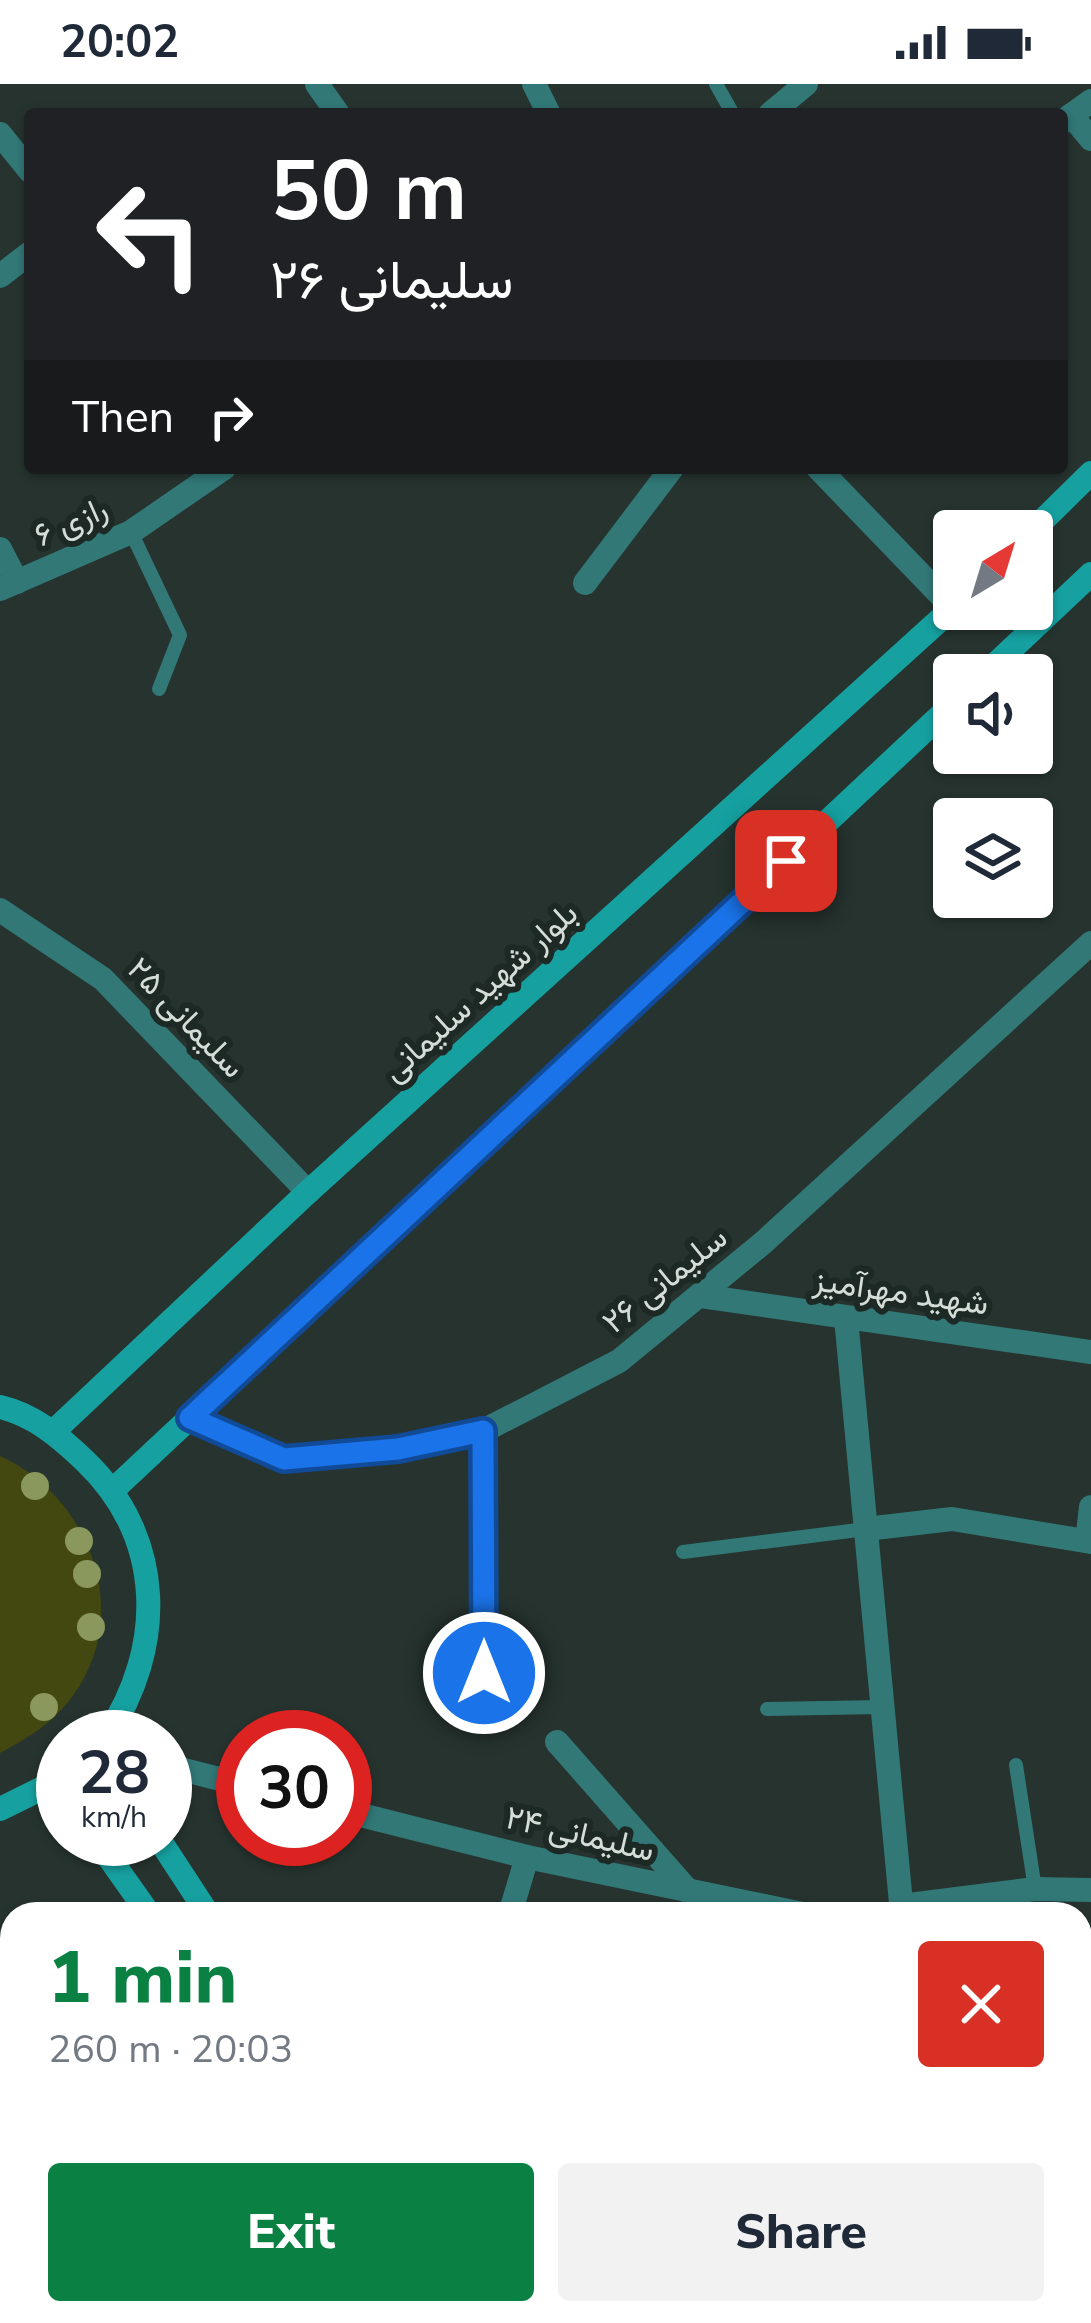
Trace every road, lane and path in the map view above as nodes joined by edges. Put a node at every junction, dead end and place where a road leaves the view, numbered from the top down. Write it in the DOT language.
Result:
graph roads {
  1 [pos="806,84"];
  2 [pos="777,108"];
  3 [pos="1075,113"];
  4 [pos="0,134"];
  5 [pos="1091,139"];
  6 [pos="24,164"];
  7 [pos="24,258"];
  8 [pos="0,276"];
  9 [pos="1091,473"];
  10 [pos="215,474"];
  11 [pos="668,474"];
  12 [pos="824,474"];
  13 [pos="1053,510"];
  14 [pos="131,532"];
  15 [pos="0,549"];
  16 [pos="1091,574"];
  17 [pos="586,583"];
  18 [pos="9,585"];
  19 [pos="933,587"];
  20 [pos="933,626"];
  21 [pos="1006,654"];
  22 [pos="159,689"];
  23 [pos="933,723"];
  24 [pos="0,910"];
  25 [pos="1091,944"];
  26 [pos="308,1192"];
  27 [pos="701,1295"];
  28 [pos="846,1318"];
  29 [pos="1091,1352"];
  30 [pos="0,1407"];
  31 [pos="190,1418"];
  32 [pos="54,1431"];
  33 [pos="483,1431"];
  34 [pos="114,1489"];
  35 [pos="1091,1508"];
  36 [pos="866,1529"];
  37 [pos="1089,1542"];
  38 [pos="683,1552"];
  39 [pos="484,1673"];
  40 [pos="882,1707"];
  41 [pos="767,1709"];
  42 [pos="124,1710"];
  43 [pos="557,1742"];
  44 [pos="1016,1765"];
  45 [pos="36,1795"];
  46 [pos="0,1809"];
  47 [pos="372,1818"];
  48 [pos="527,1857"];
  49 [pos="115,1866"];
  50 [pos="177,1866"];
  51 [pos="1035,1888"];
  52 [pos="1091,1890"];
  53 [pos="689,1892"];
  54 [pos="141,1902"];
  55 [pos="200,1902"];
  56 [pos="513,1902"];
  57 [pos="741,1902"];
  58 [pos="901,1902"];
  59 [pos="950,1902"];
  1 -- 2 [label="street"];
  3 -- 5 [label="street"];
  4 -- 6 [label="street"];
  7 -- 8 [label="street"];
  9 -- 13 [label="main road"];
  10 -- 14 [label="street, رازی ۶"];
  11 -- 17 [label="street"];
  12 -- 19 [label="street"];
  14 -- 18 [label="street, رازی ۶"];
  14 -- 22 [label="lane"];
  15 -- 18 [label="street"];
  16 -- 21 [label="main road"];
  20 -- 26 [label="main road, بلوار شهید سلیمانی"];
  23 -- 31 [label="main road"];
  24 -- 26 [label="street, سلیمانی ۲۵"];
  25 -- 27 [label="street, سلیمانی ۲۶"];
  26 -- 32 [label="main road, بلوار شهید سلیمانی"];
  27 -- 28 [label="street, شهید مهرآمیز"];
  27 -- 33 [label="street, سلیمانی ۲۶"];
  28 -- 29 [label="street, شهید مهرآمیز"];
  28 -- 36 [label="street"];
  30 -- 32 [label="main road"];
  31 -- 33 [label="street, سلیمانی ۲۶"];
  31 -- 34 [label="main road"];
  32 -- 34 [label="main road"];
  33 -- 39 [label="street"];
  34 -- 42 [label="main road"];
  35 -- 37 [label="street"];
  36 -- 37 [label="street"];
  36 -- 38 [label="lane"];
  36 -- 40 [label="street"];
  40 -- 41 [label="lane"];
  40 -- 58 [label="street"];
  43 -- 53 [label="street"];
  44 -- 51 [label="lane"];
  45 -- 46 [label="main road"];
  47 -- 48 [label="street, سلیمانی ۲۴"];
  48 -- 53 [label="street, سلیمانی ۲۴"];
  48 -- 56 [label="street"];
  49 -- 54 [label="main road"];
  50 -- 55 [label="main road"];
  51 -- 52 [label="street"];
  51 -- 59 [label="street"];
  53 -- 57 [label="street, سلیمانی ۲۴"];
}
